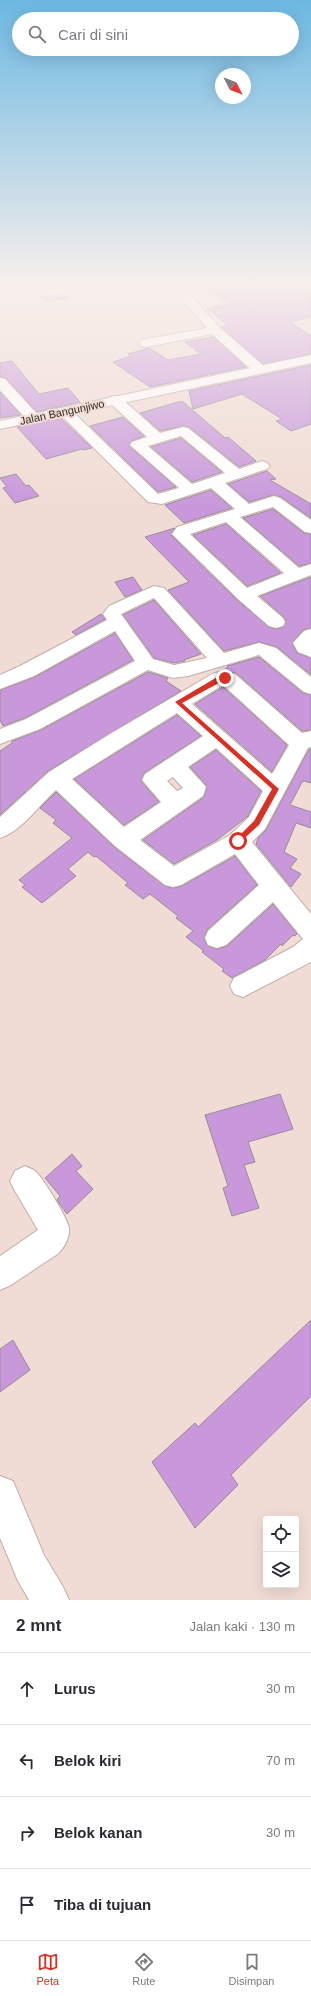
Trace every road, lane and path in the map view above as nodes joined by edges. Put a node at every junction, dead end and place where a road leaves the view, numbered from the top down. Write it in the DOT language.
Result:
graph roads {
  1 [pos="245,357"];
  2 [pos="311,359"];
  3 [pos="260,370"];
  4 [pos="0,382"];
  5 [pos="115,400"];
  6 [pos="64,411"];
  7 [pos="32,418"];
  8 [pos="0,425"];
  9 [pos="157,439"];
  10 [pos="137,445"];
  11 [pos="106,453"];
  12 [pos="262,466"];
  13 [pos="237,475"];
  14 [pos="214,482"];
  15 [pos="190,490"];
  16 [pos="247,511"];
  17 [pos="229,516"];
  18 [pos="311,528"];
  19 [pos="304,572"];
  20 [pos="244,595"];
  21 [pos="118,622"];
  22 [pos="276,622"];
  23 [pos="311,635"];
  24 [pos="311,651"];
  25 [pos="220,661"];
  26 [pos="146,662"];
  27 [pos="0,682"];
  28 [pos="311,687"];
  29 [pos="178,702"];
  30 [pos="0,737"];
  31 [pos="217,737"];
  32 [pos="305,741"];
  33 [pos="57,778"];
  34 [pos="275,789"];
  35 [pos="2,824"];
  36 [pos="123,840"];
  37 [pos="238,841"];
  38 [pos="274,886"];
  39 [pos="311,932"];
  40 [pos="217,938"];
  41 [pos="311,947"];
  42 [pos="243,986"];
  43 [pos="25,1180"];
  44 [pos="0,1274"];
  45 [pos="0,1494"];
  46 [pos="50,1600"];
  1 -- 3 [label="street"];
  2 -- 3 [label="street, Jalan Bangunjiwo"];
  3 -- 5 [label="street, Jalan Bangunjiwo"];
  4 -- 7 [label="street"];
  5 -- 6 [label="street, Jalan Bangunjiwo"];
  5 -- 9 [label="street"];
  6 -- 7 [label="street, Jalan Bangunjiwo"];
  6 -- 11 [label="street"];
  7 -- 8 [label="street, Jalan Bangunjiwo"];
  9 -- 10 [label="street"];
  9 -- 13 [label="street"];
  10 -- 11 [label="street"];
  10 -- 15 [label="street"];
  11 -- 15 [label="street"];
  12 -- 13 [label="street"];
  13 -- 14 [label="street"];
  14 -- 15 [label="street"];
  14 -- 16 [label="street"];
  16 -- 17 [label="street"];
  16 -- 18 [label="street"];
  17 -- 19 [label="street"];
  17 -- 20 [label="street"];
  19 -- 20 [label="street"];
  20 -- 22 [label="street"];
  21 -- 25 [label="street"];
  21 -- 26 [label="street"];
  21 -- 27 [label="street"];
  23 -- 24 [label="street"];
  25 -- 26 [label="street"];
  25 -- 28 [label="street"];
  26 -- 30 [label="street"];
  29 -- 31 [label="street"];
  29 -- 32 [label="street"];
  29 -- 33 [label="street"];
  31 -- 34 [label="street"];
  31 -- 36 [label="street"];
  32 -- 34 [label="street"];
  33 -- 35 [label="street"];
  33 -- 36 [label="street"];
  34 -- 37 [label="street"];
  36 -- 37 [label="street"];
  37 -- 38 [label="street"];
  38 -- 39 [label="street"];
  38 -- 40 [label="street"];
  41 -- 42 [label="street"];
  43 -- 44 [label="street"];
  45 -- 46 [label="street"];
}
